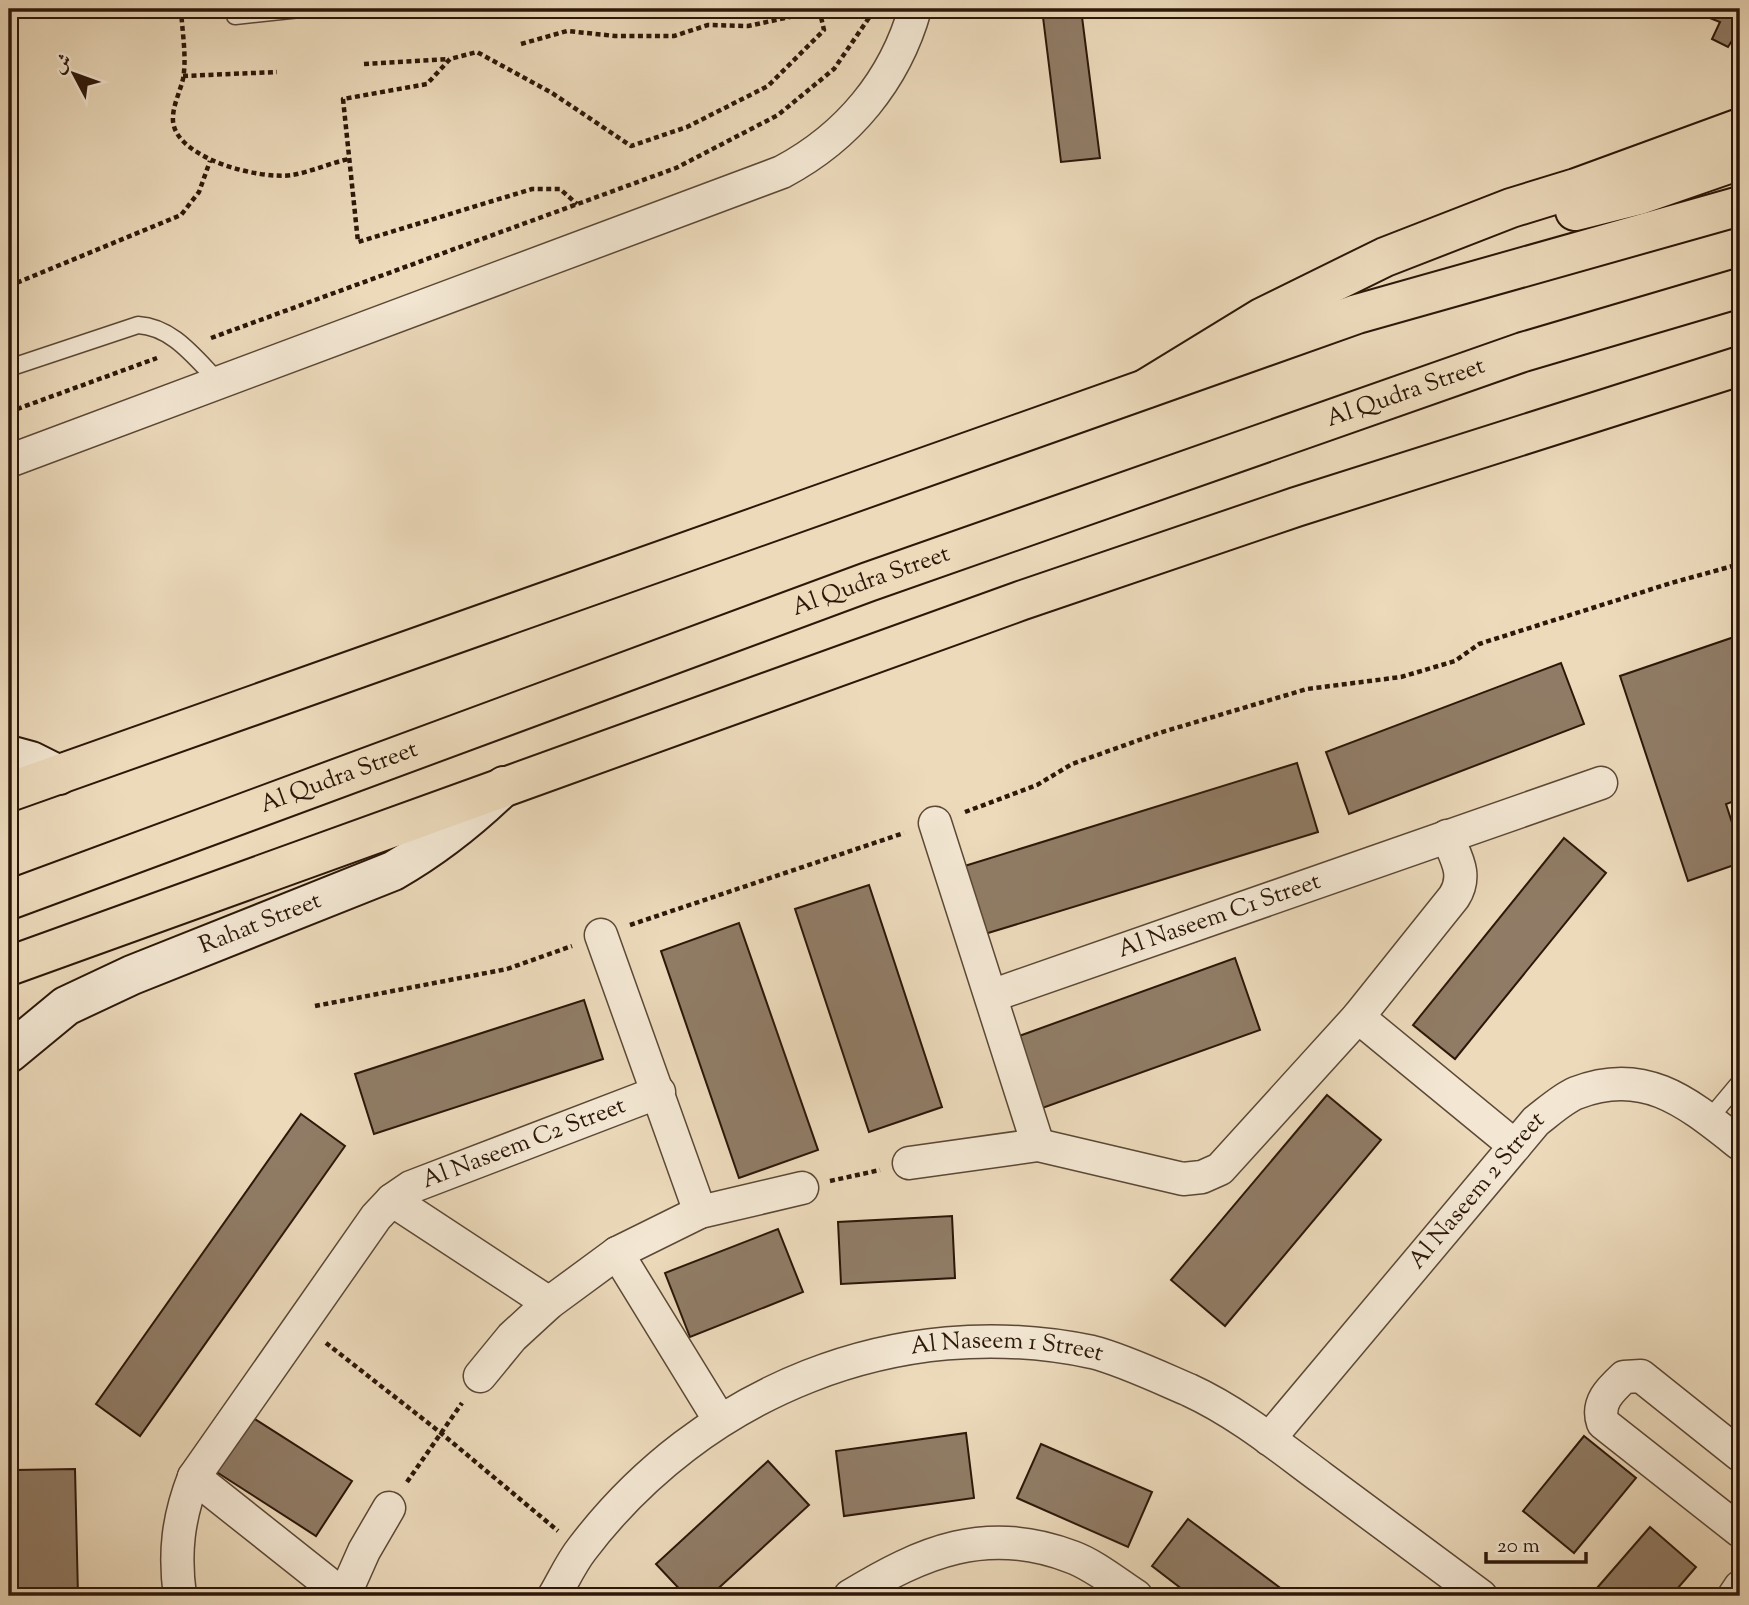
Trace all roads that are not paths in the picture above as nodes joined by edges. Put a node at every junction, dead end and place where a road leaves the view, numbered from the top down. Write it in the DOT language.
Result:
graph roads {
  1 [pos="300,9"];
  2 [pos="907,9"];
  3 [pos="915,9"];
  4 [pos="235,16"];
  5 [pos="1740,128"];
  6 [pos="1740,160"];
  7 [pos="762,178"];
  8 [pos="1740,206"];
  9 [pos="1447,231"];
  10 [pos="1740,288"];
  11 [pos="1740,348"];
  12 [pos="1740,366"];
  13 [pos="9,368"];
  14 [pos="219,382"];
  15 [pos="1147,388"];
  16 [pos="1483,447"];
  17 [pos="9,461"];
  18 [pos="9,755"];
  19 [pos="60,775"];
  20 [pos="1601,782"];
  21 [pos="504,786"];
  22 [pos="9,792"];
  23 [pos="935,823"];
  24 [pos="1447,836"];
  25 [pos="9,900"];
  26 [pos="601,935"];
  27 [pos="9,966"];
  28 [pos="991,996"];
  29 [pos="1358,1017"];
  30 [pos="9,1053"];
  31 [pos="1740,1082"];
  32 [pos="659,1093"];
  33 [pos="1709,1119"];
  34 [pos="1740,1144"];
  35 [pos="1038,1145"];
  36 [pos="1515,1146"];
  37 [pos="909,1163"];
  38 [pos="802,1188"];
  39 [pos="392,1199"];
  40 [pos="700,1212"];
  41 [pos="617,1253"];
  42 [pos="549,1303"];
  43 [pos="481,1376"];
  44 [pos="719,1419"];
  45 [pos="1269,1438"];
  46 [pos="1740,1455"];
  47 [pos="194,1477"];
  48 [pos="389,1508"];
  49 [pos="1740,1531"];
  50 [pos="1740,1587"];
  51 [pos="1122,1592"];
  52 [pos="180,1596"];
  53 [pos="344,1596"];
  54 [pos="554,1596"];
  55 [pos="850,1596"];
  56 [pos="1481,1596"];
  57 [pos="1734,1596"];
  1 -- 4 [label="lane"];
  2 -- 7 [label="street"];
  3 -- 7 [label="street"];
  5 -- 9 [label="main road"];
  6 -- 9 [label="main road"];
  7 -- 14 [label="street"];
  8 -- 15 [label="main road"];
  9 -- 15 [label="main road"];
  10 -- 25 [label="main road, Al Qudra Street"];
  11 -- 16 [label="main road"];
  12 -- 16 [label="main road"];
  13 -- 14 [label="lane"];
  14 -- 17 [label="street"];
  15 -- 19 [label="main road"];
  16 -- 21 [label="main road"];
  18 -- 19 [label="street"];
  19 -- 22 [label="main road"];
  20 -- 24 [label="street, Al Naseem C1 Street"];
  21 -- 27 [label="main road"];
  21 -- 30 [label="street, Rahat Street"];
  23 -- 28 [label="street"];
  24 -- 28 [label="street, Al Naseem C1 Street"];
  24 -- 29 [label="street"];
  26 -- 32 [label="street, Al Naseem C2 Street"];
  28 -- 35 [label="street"];
  29 -- 35 [label="street"];
  29 -- 36 [label="street"];
  31 -- 33 [label="lane"];
  32 -- 39 [label="street, Al Naseem C2 Street"];
  32 -- 40 [label="street, Al Naseem C2 Street"];
  33 -- 34 [label="street, Al Naseem 2 Street"];
  33 -- 36 [label="street, Al Naseem 2 Street"];
  35 -- 37 [label="street"];
  36 -- 45 [label="street, Al Naseem 2 Street"];
  38 -- 40 [label="street"];
  39 -- 42 [label="street, Al Naseem C2 Street"];
  39 -- 47 [label="street, Al Naseem C2 Street"];
  40 -- 41 [label="street"];
  41 -- 42 [label="street"];
  41 -- 44 [label="street"];
  42 -- 43 [label="street"];
  44 -- 45 [label="street, Al Naseem 1 Street"];
  44 -- 54 [label="street, Al Naseem 1 Street"];
  45 -- 56 [label="street, Al Naseem 1 Street"];
  46 -- 49 [label="street"];
  47 -- 52 [label="street, Al Naseem C2 Street"];
  47 -- 53 [label="street"];
  48 -- 53 [label="street"];
  50 -- 57 [label="street"];
  51 -- 55 [label="street"];
}
